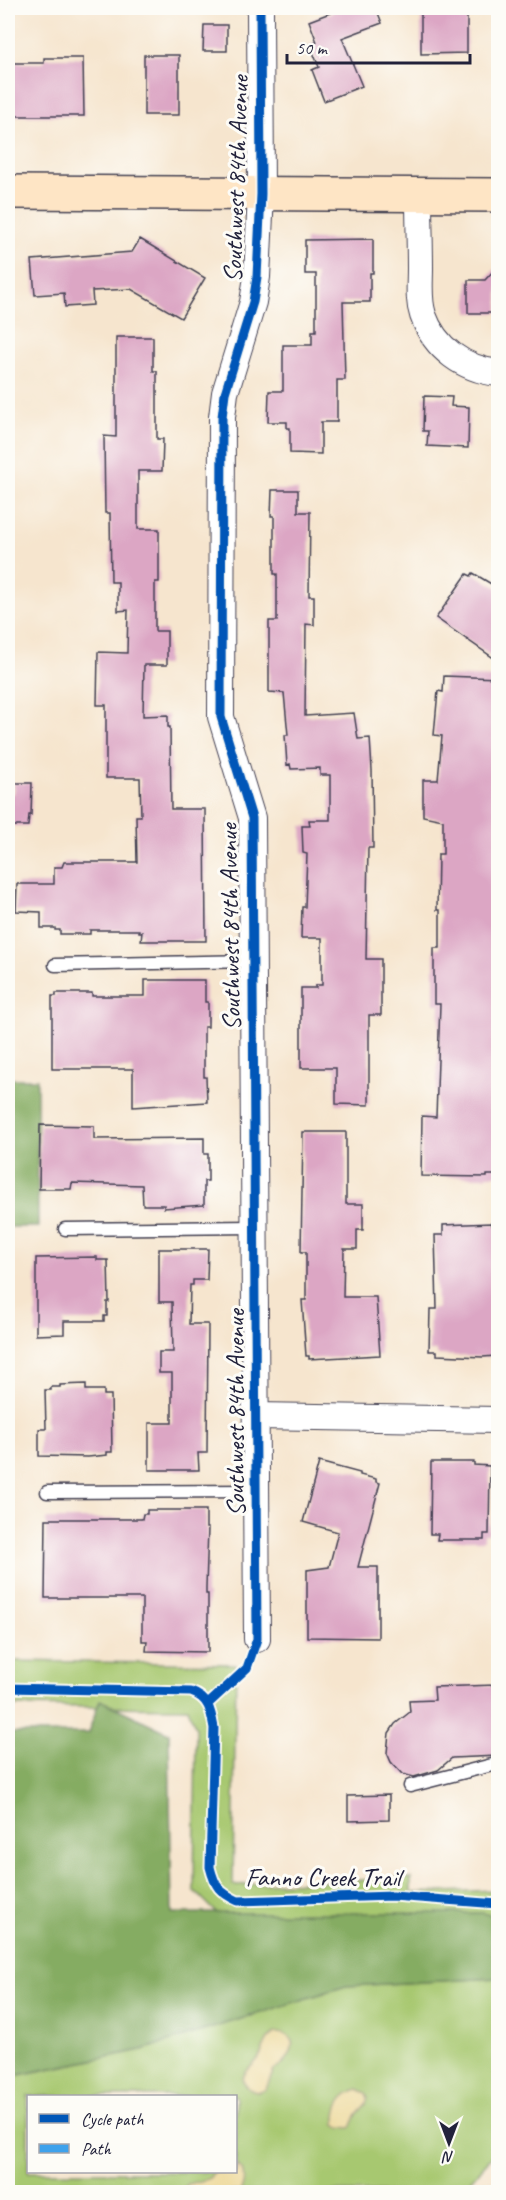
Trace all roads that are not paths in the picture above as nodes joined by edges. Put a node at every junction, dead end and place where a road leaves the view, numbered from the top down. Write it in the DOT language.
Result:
graph roads {
  1 [pos="260,8"];
  2 [pos="8,192"];
  3 [pos="261,194"];
  4 [pos="419,195"];
  5 [pos="498,195"];
  6 [pos="498,373"];
  7 [pos="253,961"];
  8 [pos="55,965"];
  9 [pos="254,1227"];
  10 [pos="65,1229"];
  11 [pos="256,1416"];
  12 [pos="498,1420"];
  13 [pos="256,1491"];
  14 [pos="47,1492"];
  15 [pos="257,1639"];
  16 [pos="498,1766"];
  17 [pos="410,1786"];
  1 -- 3 [label="street, Southwest 84th Avenue"];
  2 -- 3 [label="main road"];
  3 -- 4 [label="main road"];
  3 -- 7 [label="street, Southwest 84th Avenue"];
  4 -- 5 [label="main road"];
  4 -- 6 [label="street"];
  7 -- 8 [label="lane"];
  7 -- 9 [label="street, Southwest 84th Avenue"];
  9 -- 10 [label="lane"];
  9 -- 11 [label="street, Southwest 84th Avenue"];
  11 -- 12 [label="street"];
  11 -- 13 [label="street, Southwest 84th Avenue"];
  13 -- 14 [label="lane"];
  13 -- 15 [label="street, Southwest 84th Avenue"];
  16 -- 17 [label="lane"];
}
